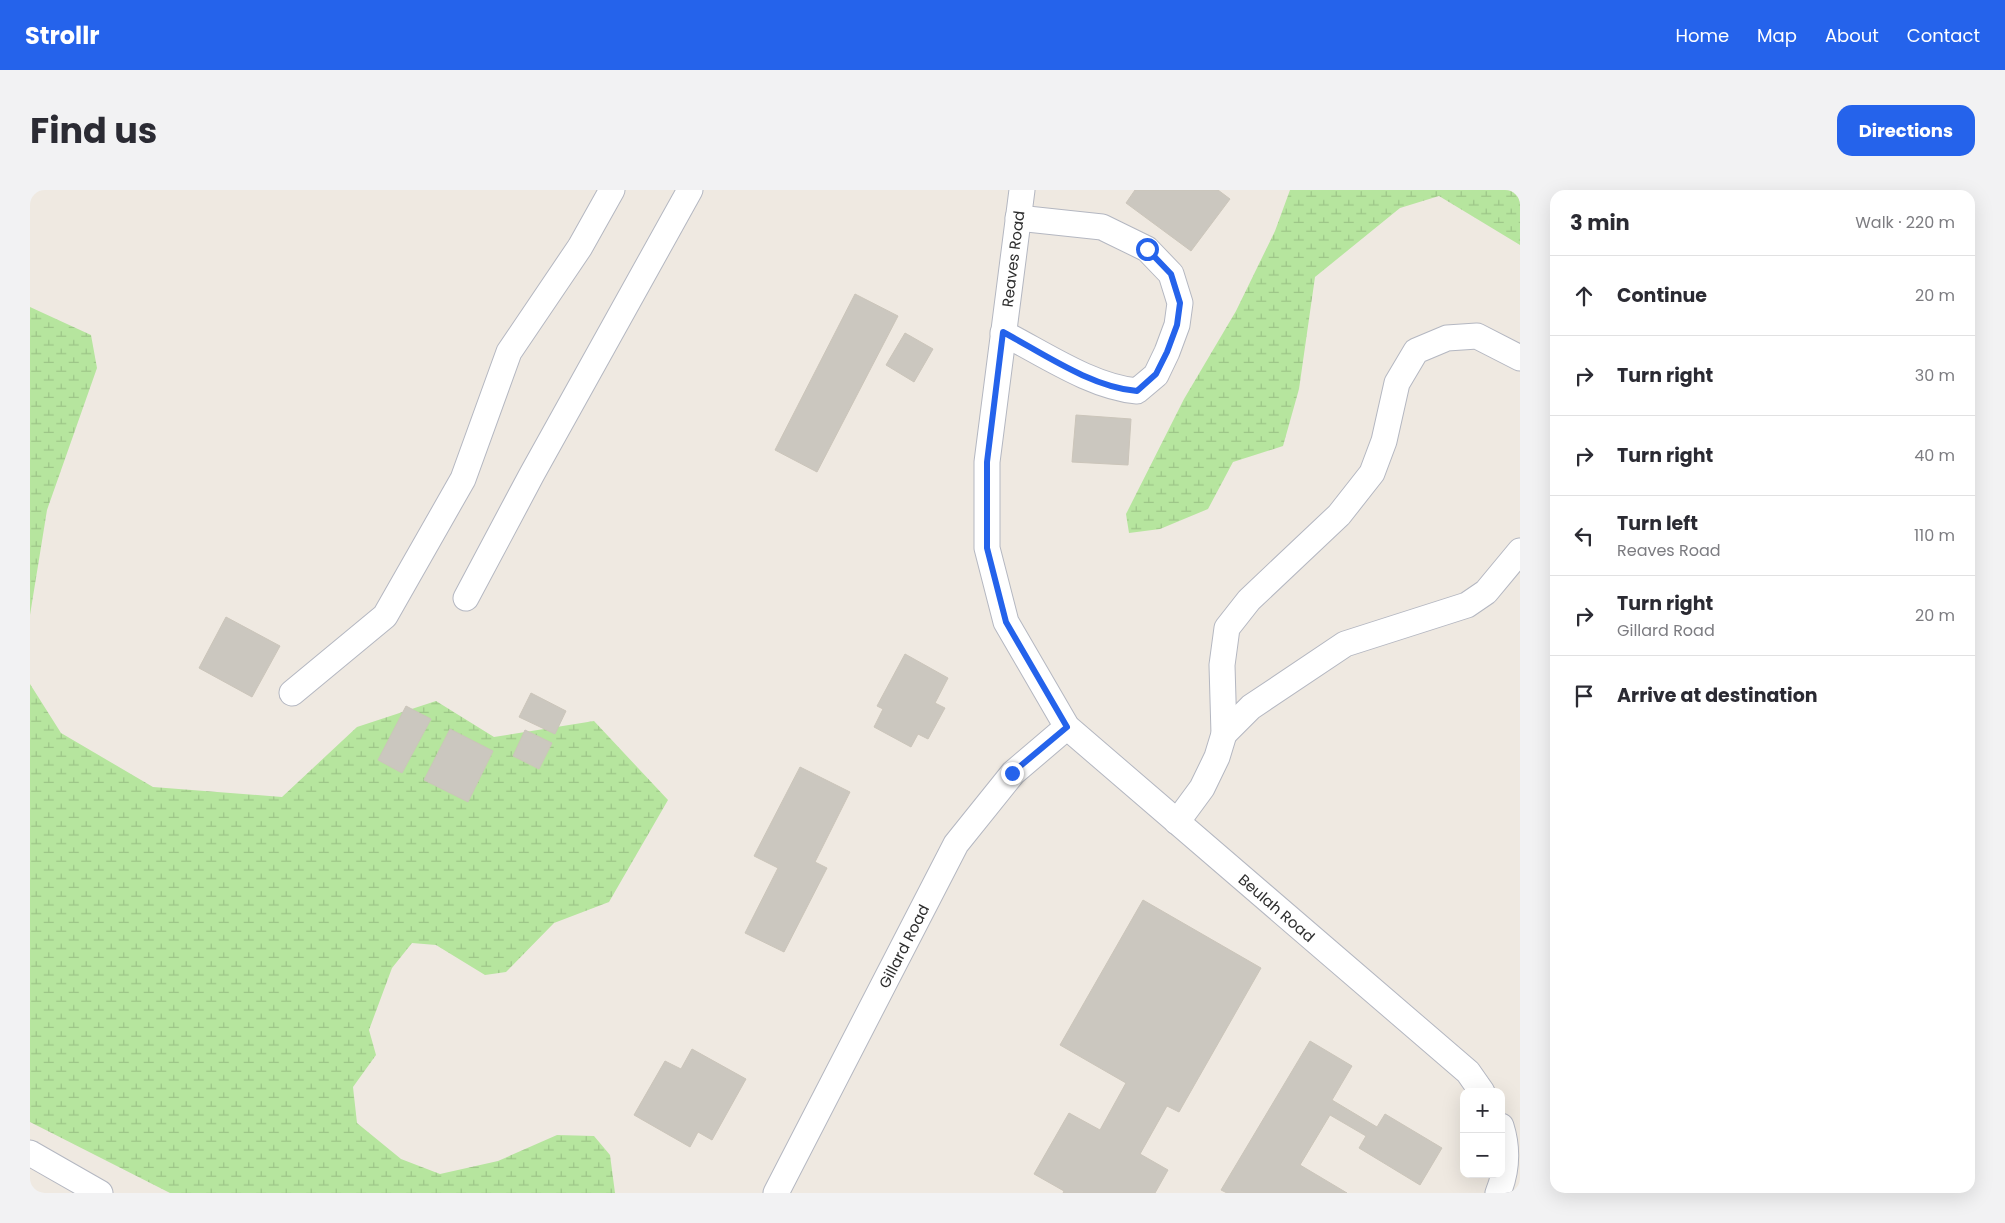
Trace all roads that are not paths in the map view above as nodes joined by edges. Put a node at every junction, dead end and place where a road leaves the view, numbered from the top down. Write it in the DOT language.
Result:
graph roads {
  1 [pos="612,190"];
  2 [pos="690,190"];
  3 [pos="1022,190"];
  4 [pos="1018,218"];
  5 [pos="1003,332"];
  6 [pos="1520,358"];
  7 [pos="1520,551"];
  8 [pos="466,598"];
  9 [pos="292,693"];
  10 [pos="1067,727"];
  11 [pos="1224,734"];
  12 [pos="1177,822"];
  13 [pos="1479,1088"];
  14 [pos="1503,1133"];
  15 [pos="30,1153"];
  16 [pos="1500,1192"];
  17 [pos="100,1193"];
  18 [pos="776,1193"];
  1 -- 9 [label="street"];
  2 -- 8 [label="street"];
  3 -- 4 [label="street, Reaves Road"];
  4 -- 5 [label="street, Reaves Road"];
  4 -- 5 [label="street"];
  5 -- 10 [label="street, Reaves Road"];
  6 -- 11 [label="street"];
  7 -- 11 [label="street"];
  10 -- 12 [label="street, Beulah Road"];
  10 -- 18 [label="street, Gillard Road"];
  11 -- 12 [label="street"];
  12 -- 13 [label="street, Beulah Road"];
  14 -- 16 [label="street"];
  15 -- 17 [label="street"];
}
